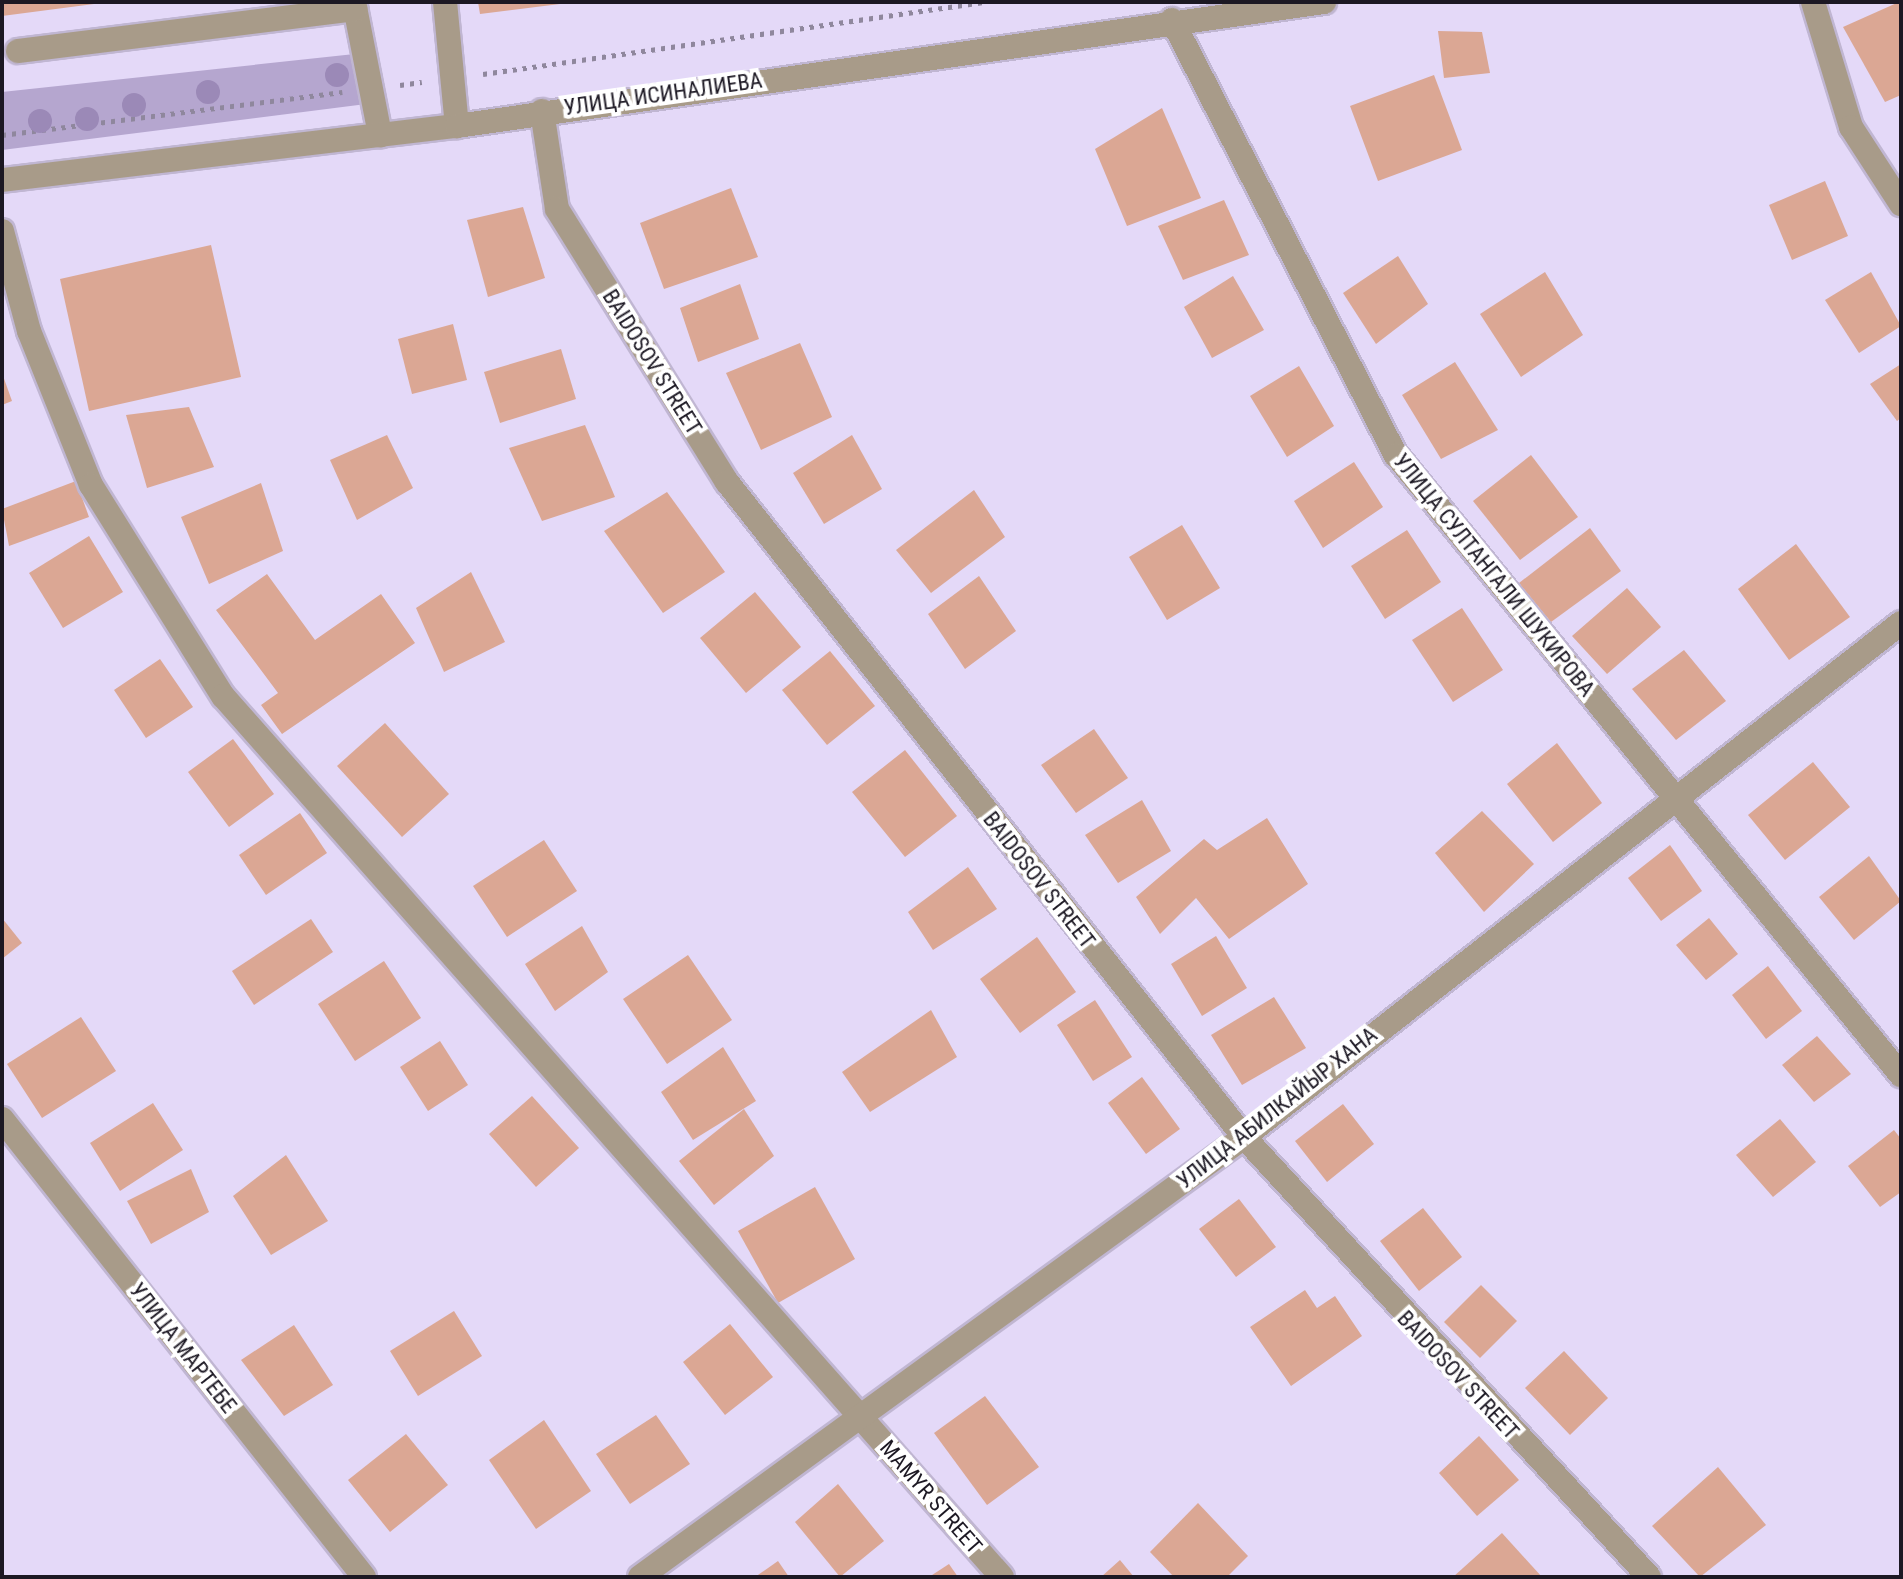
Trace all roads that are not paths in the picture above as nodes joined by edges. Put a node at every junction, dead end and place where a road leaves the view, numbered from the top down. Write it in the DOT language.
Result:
graph roads {
  1 [pos="445,2"];
  2 [pos="1324,2"];
  3 [pos="1813,2"];
  4 [pos="354,6"];
  5 [pos="1172,20"];
  6 [pos="18,51"];
  7 [pos="542,111"];
  8 [pos="457,126"];
  9 [pos="380,135"];
  10 [pos="2,180"];
  11 [pos="1901,204"];
  12 [pos="2,231"];
  13 [pos="1901,623"];
  14 [pos="1671,797"];
  15 [pos="1901,1075"];
  16 [pos="2,1119"];
  17 [pos="1244,1137"];
  18 [pos="860,1416"];
  19 [pos="364,1577"];
  20 [pos="640,1577"];
  21 [pos="1002,1577"];
  22 [pos="1649,1577"];
  1 -- 8 [label="street"];
  2 -- 5 [label="street, УЛИЦА ИСИНАЛИЕВА"];
  3 -- 11 [label="street"];
  4 -- 6 [label="street"];
  4 -- 9 [label="street"];
  5 -- 7 [label="street, УЛИЦА ИСИНАЛИЕВА"];
  5 -- 14 [label="street, УЛИЦА СУЛТАНГАЛИ ШУКИРОВА"];
  7 -- 8 [label="street, УЛИЦА ИСИНАЛИЕВА"];
  7 -- 17 [label="street, BAIDOSOV STREET"];
  8 -- 9 [label="street, УЛИЦА ИСИНАЛИЕВА"];
  9 -- 10 [label="street, УЛИЦА ИСИНАЛИЕВА"];
  12 -- 18 [label="street, MAMYR STREET"];
  13 -- 14 [label="street, УЛИЦА АБИЛКАЙЫР ХАНА"];
  14 -- 15 [label="street, УЛИЦА СУЛТАНГАЛИ ШУКИРОВА"];
  14 -- 17 [label="street, УЛИЦА АБИЛКАЙЫР ХАНА"];
  16 -- 19 [label="street, УЛИЦА МАРТЕБЕ"];
  17 -- 18 [label="street, УЛИЦА АБИЛКАЙЫР ХАНА"];
  17 -- 22 [label="street, BAIDOSOV STREET"];
  18 -- 20 [label="street, УЛИЦА АБИЛКАЙЫР ХАНА"];
  18 -- 21 [label="street, MAMYR STREET"];
}
